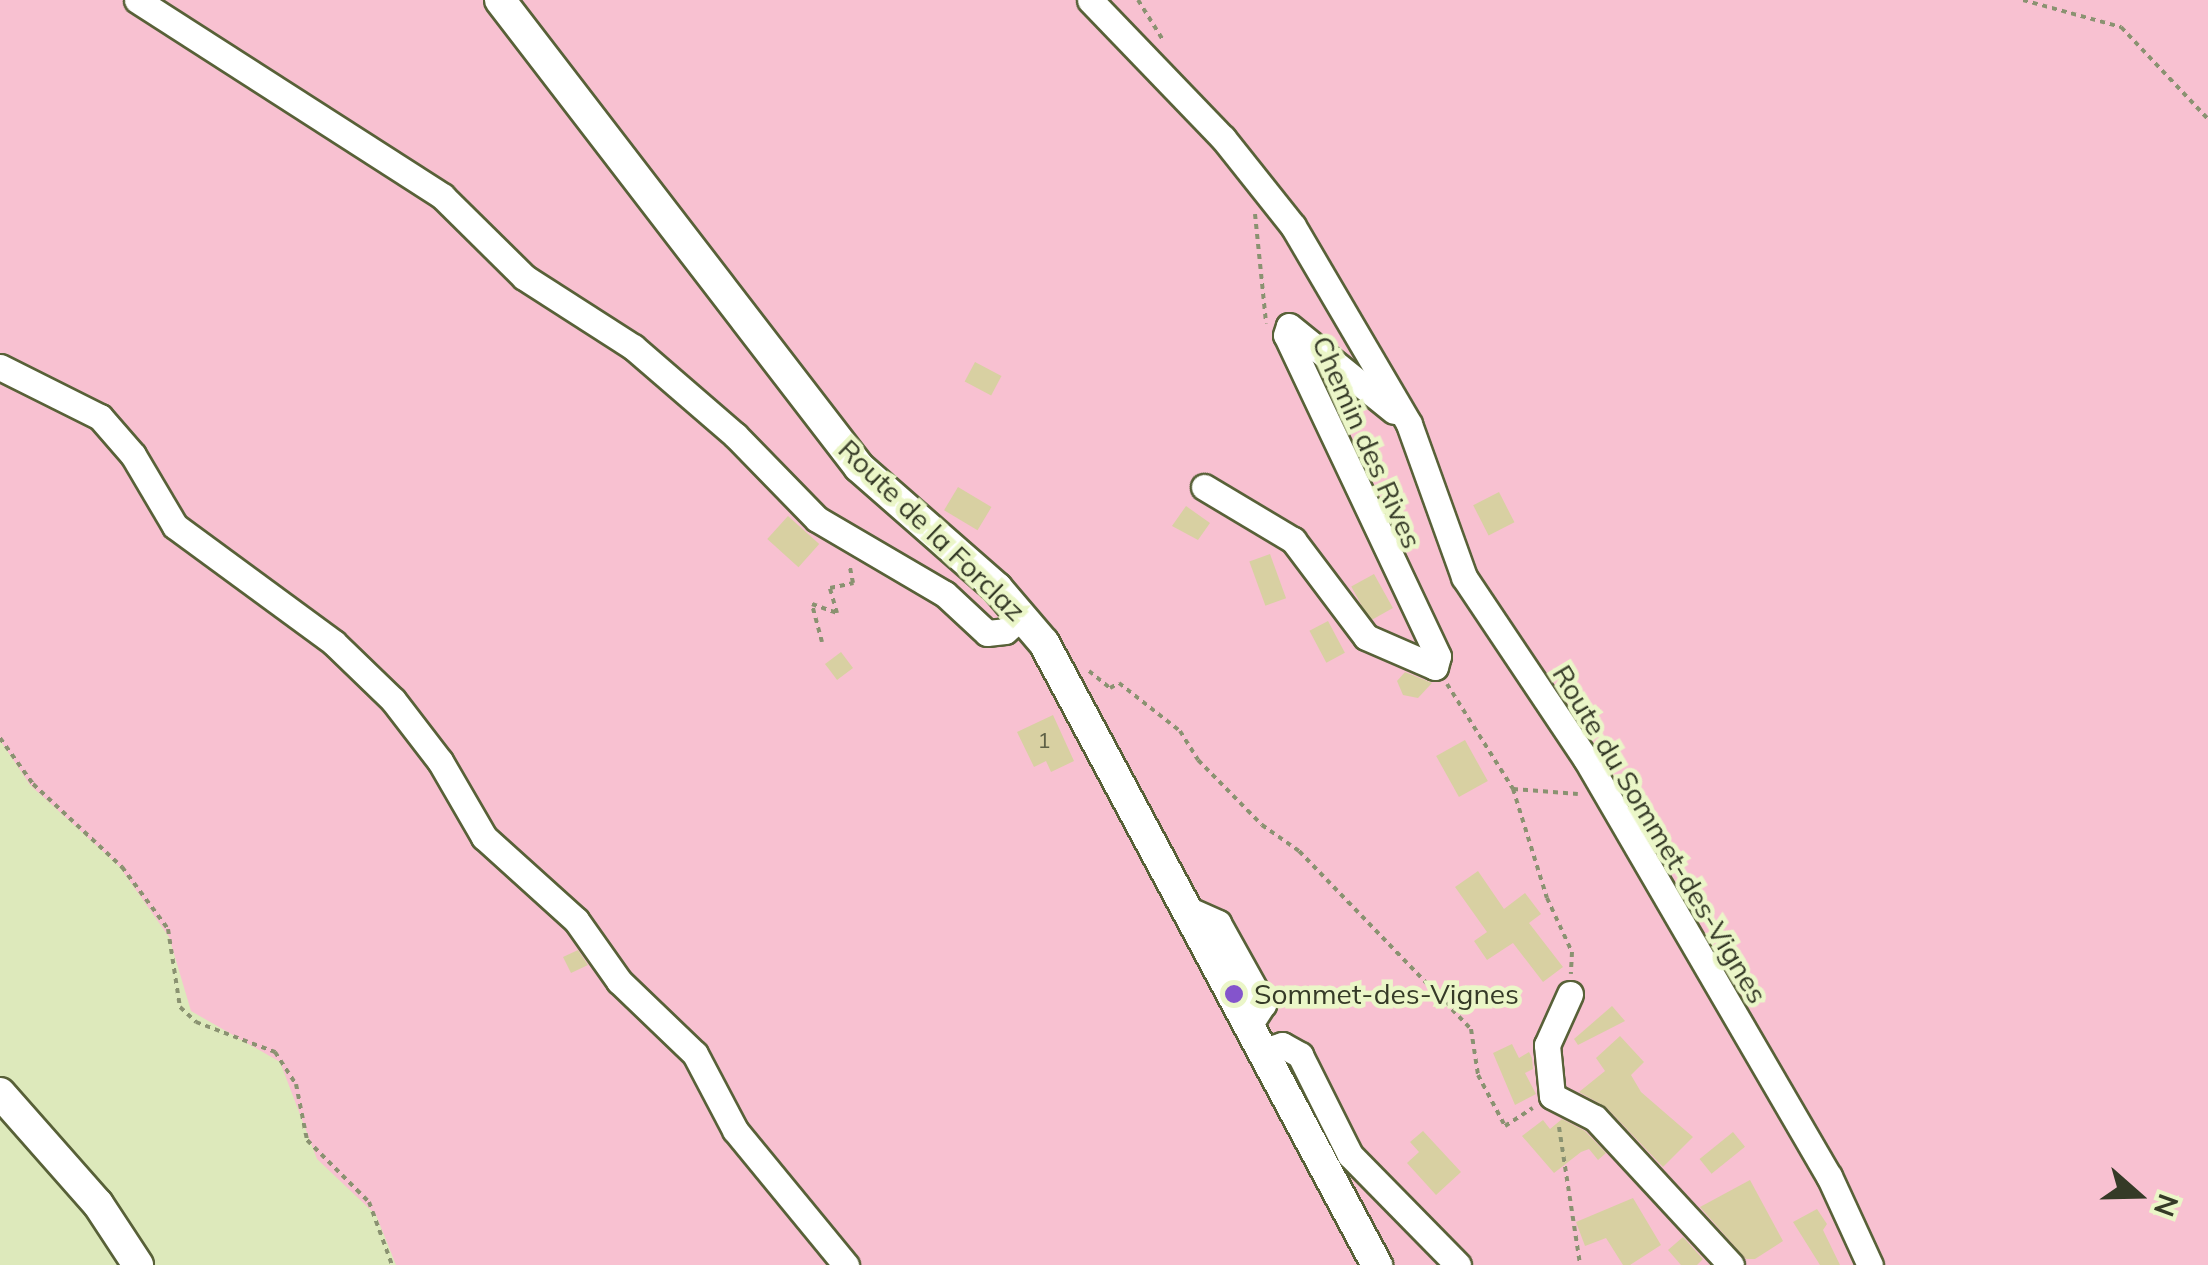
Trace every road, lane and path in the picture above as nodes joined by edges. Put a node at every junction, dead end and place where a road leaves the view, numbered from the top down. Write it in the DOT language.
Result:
graph roads {
  1 [pos="137,0"];
  2 [pos="500,0"];
  3 [pos="1090,0"];
  4 [pos="2023,0"];
  5 [pos="2208,119"];
  6 [pos="0,366"];
  7 [pos="1409,424"];
  8 [pos="1204,486"];
  9 [pos="834,530"];
  10 [pos="1022,616"];
  11 [pos="1378,626"];
  12 [pos="822,642"];
  13 [pos="1428,642"];
  14 [pos="1435,667"];
  15 [pos="1085,668"];
  16 [pos="0,738"];
  17 [pos="1513,789"];
  18 [pos="1608,796"];
  19 [pos="1570,994"];
  20 [pos="1264,1051"];
  21 [pos="0,1094"];
  22 [pos="1552,1096"];
  23 [pos="138,1265"];
  24 [pos="392,1265"];
  25 [pos="846,1265"];
  26 [pos="1377,1265"];
  27 [pos="1458,1265"];
  28 [pos="1580,1265"];
  29 [pos="1731,1265"];
  30 [pos="1870,1265"];
  1 -- 9 [label="street"];
  2 -- 10 [label="main road, Route de la Forclaz"];
  3 -- 7 [label="street, Route du Sommet-des-Vignes"];
  4 -- 5 [label="path"];
  6 -- 25 [label="street"];
  7 -- 13 [label="street, Chemin des Rives"];
  7 -- 18 [label="street, Route du Sommet-des-Vignes"];
  8 -- 14 [label="street"];
  9 -- 10 [label="street"];
  9 -- 12 [label="path"];
  10 -- 20 [label="main road, Route de la Forclaz"];
  11 -- 13 [label="street"];
  13 -- 14 [label="street, Chemin des Rives"];
  14 -- 17 [label="path"];
  15 -- 22 [label="path"];
  16 -- 24 [label="path"];
  17 -- 18 [label="path"];
  17 -- 19 [label="path"];
  18 -- 30 [label="street, Route du Sommet-des-Vignes"];
  19 -- 22 [label="street"];
  20 -- 26 [label="main road, Route de la Forclaz"];
  20 -- 27 [label="street"];
  21 -- 23 [label="main road"];
  22 -- 28 [label="path"];
  22 -- 29 [label="street"];
}
